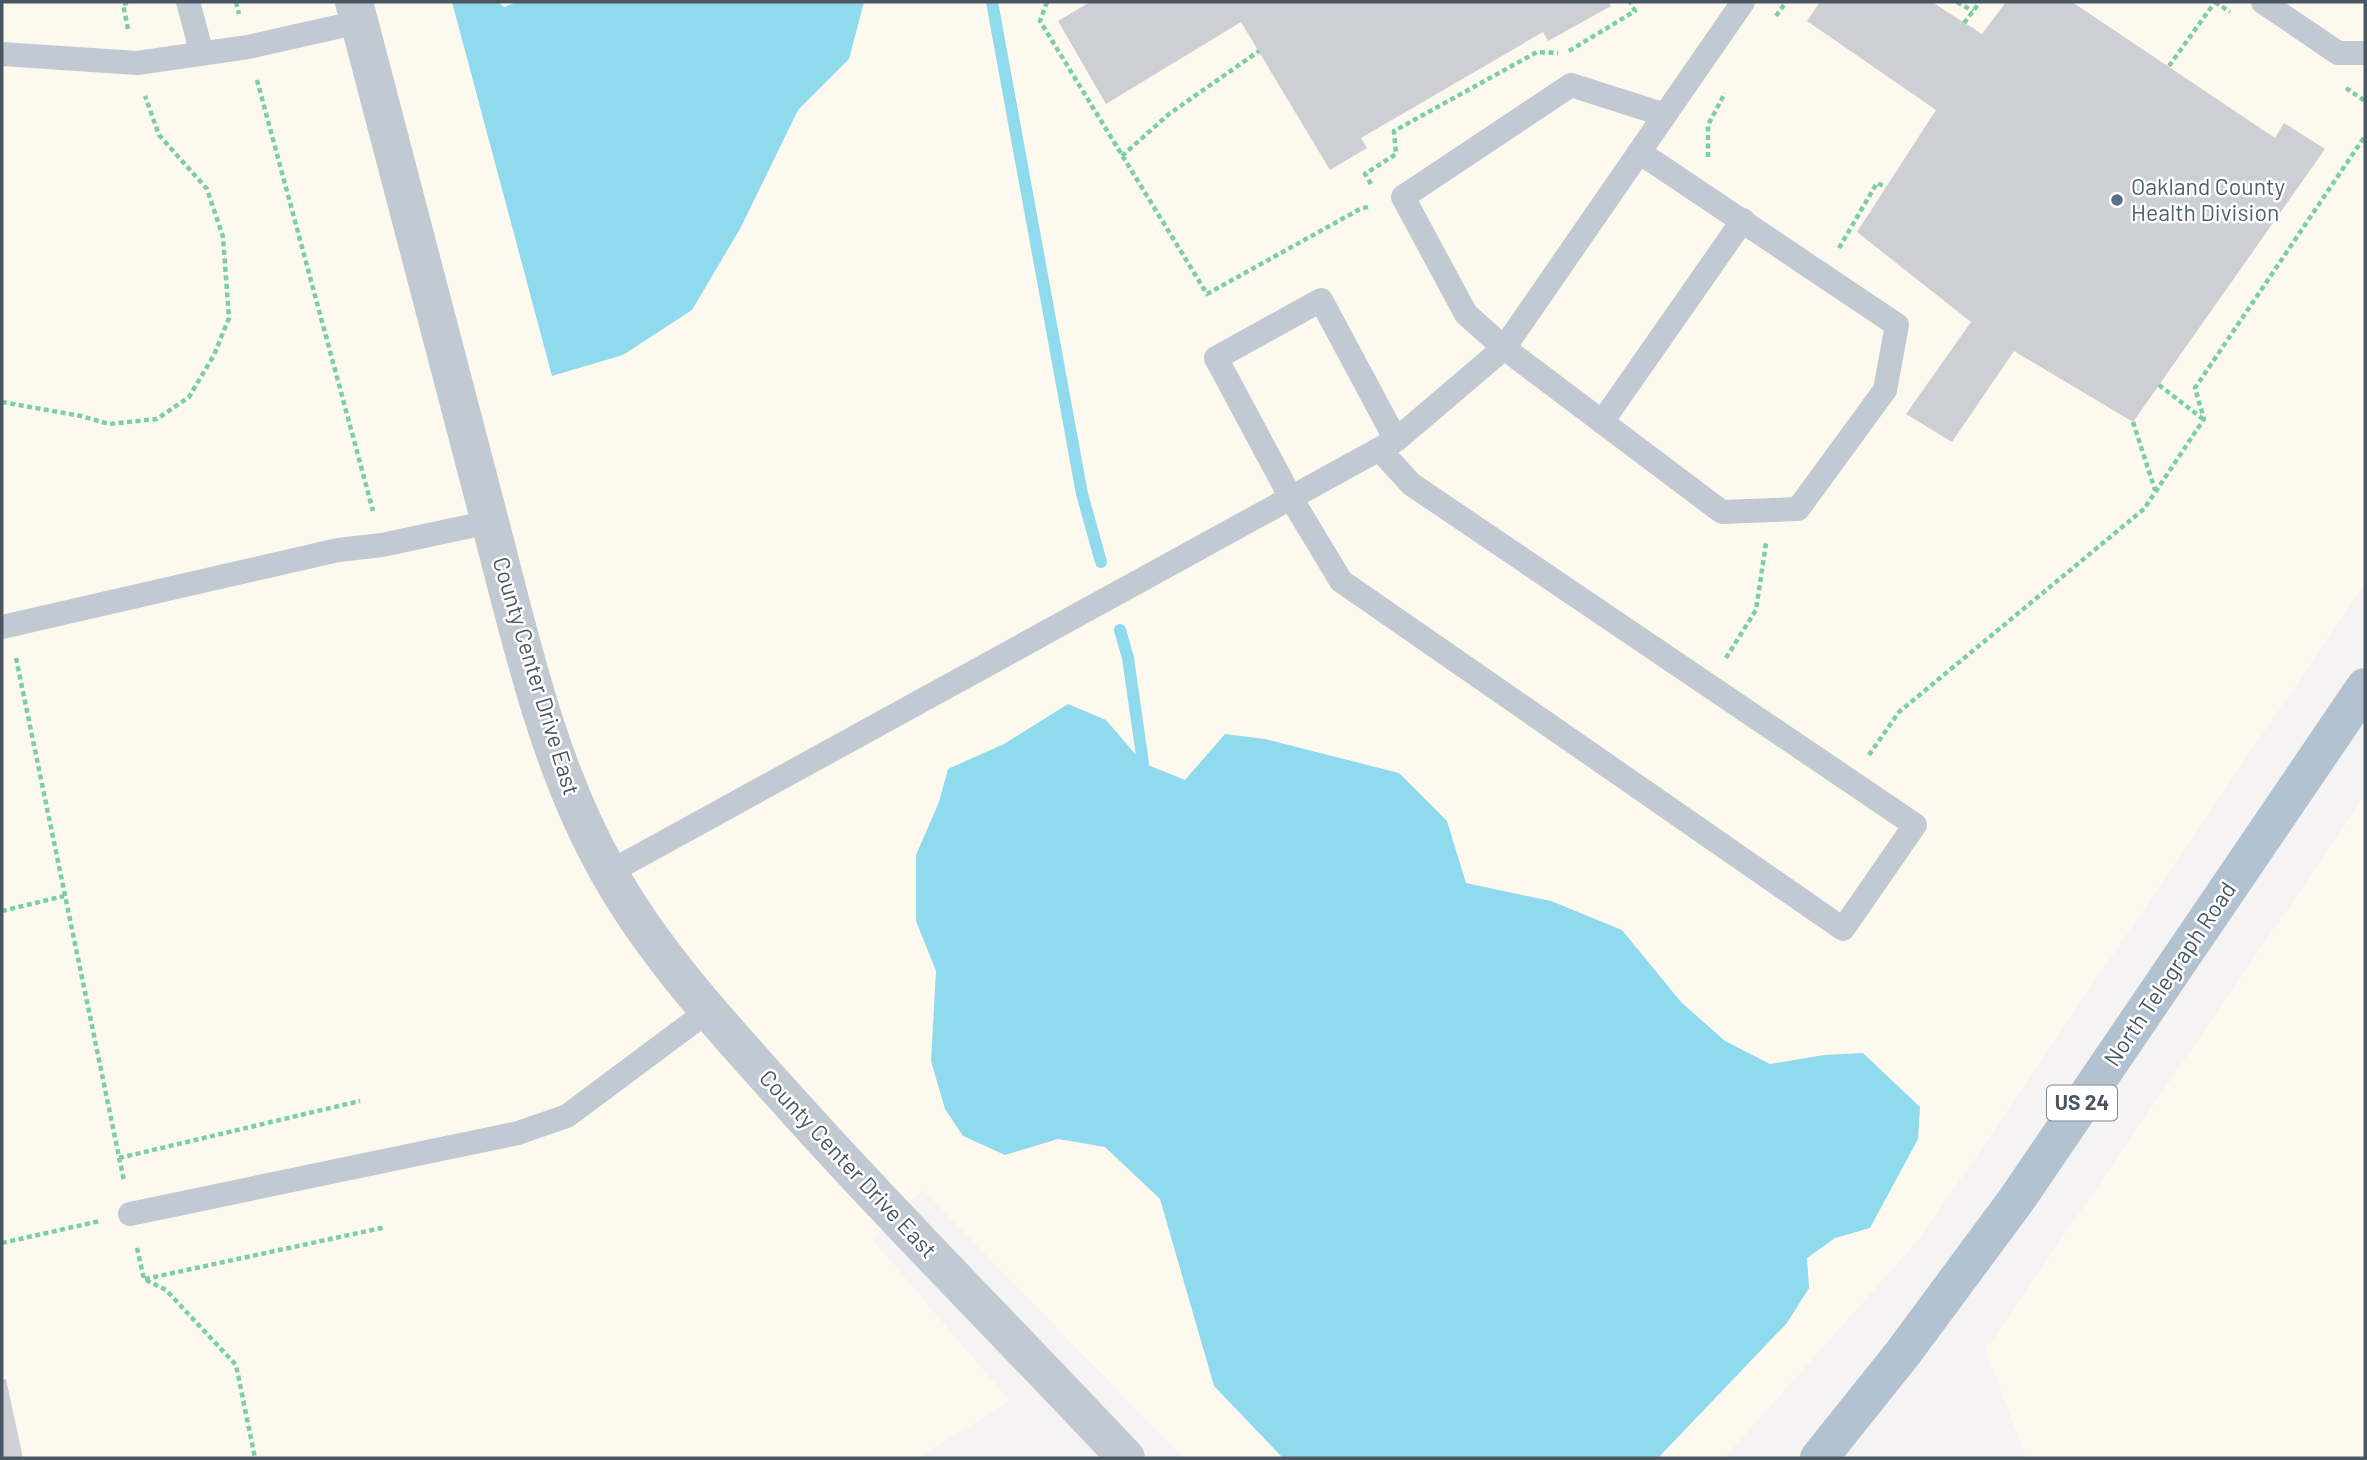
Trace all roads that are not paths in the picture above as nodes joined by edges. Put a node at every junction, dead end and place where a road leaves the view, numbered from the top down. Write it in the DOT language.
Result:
graph roads {
  1 [pos="188,2"];
  2 [pos="1743,2"];
  3 [pos="2263,2"];
  4 [pos="356,12"];
  5 [pos="2365,53"];
  6 [pos="2,54"];
  7 [pos="202,54"];
  8 [pos="1665,115"];
  9 [pos="1639,152"];
  10 [pos="1743,220"];
  11 [pos="1504,348"];
  12 [pos="1602,422"];
  13 [pos="1388,445"];
  14 [pos="1291,498"];
  15 [pos="490,522"];
  16 [pos="5,626"];
  17 [pos="2365,687"];
  18 [pos="608,873"];
  19 [pos="708,1011"];
  20 [pos="131,1214"];
  21 [pos="1126,1458"];
  22 [pos="1819,1458"];
  1 -- 7 [label="lane"];
  2 -- 8 [label="lane"];
  3 -- 5 [label="lane"];
  4 -- 7 [label="lane"];
  4 -- 15 [label="street, County Center Drive East"];
  6 -- 7 [label="lane"];
  8 -- 9 [label="lane"];
  8 -- 11 [label="lane"];
  9 -- 10 [label="lane"];
  9 -- 11 [label="lane"];
  10 -- 12 [label="lane"];
  10 -- 12 [label="lane"];
  11 -- 12 [label="lane"];
  11 -- 13 [label="lane"];
  13 -- 14 [label="lane"];
  13 -- 14 [label="lane"];
  13 -- 14 [label="lane"];
  14 -- 18 [label="lane"];
  15 -- 16 [label="lane"];
  15 -- 18 [label="street, County Center Drive East"];
  17 -- 22 [label="main road, North Telegraph Road / US 24"];
  18 -- 19 [label="street, County Center Drive East"];
  19 -- 20 [label="lane"];
  19 -- 21 [label="street, County Center Drive East"];
}
